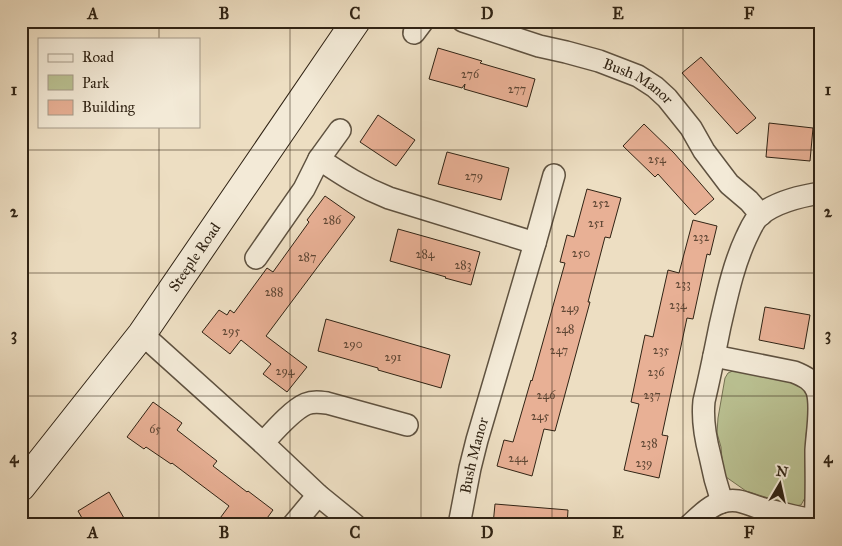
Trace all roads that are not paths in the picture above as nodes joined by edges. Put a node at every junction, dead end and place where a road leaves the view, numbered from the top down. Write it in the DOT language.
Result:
graph roads {
  1 [pos="356,21"];
  2 [pos="464,21"];
  3 [pos="340,130"];
  4 [pos="319,159"];
  5 [pos="554,175"];
  6 [pos="821,193"];
  7 [pos="761,215"];
  8 [pos="535,243"];
  9 [pos="256,258"];
  10 [pos="142,334"];
  11 [pos="714,356"];
  12 [pos="407,425"];
  13 [pos="264,442"];
  14 [pos="21,487"];
  15 [pos="318,495"];
  16 [pos="722,502"];
  17 [pos="818,520"];
  18 [pos="293,525"];
  19 [pos="354,525"];
  20 [pos="459,525"];
  21 [pos="690,525"];
  1 -- 10 [label="main road, Steeple Road"];
  2 -- 7 [label="street, Bush Manor"];
  3 -- 4 [label="street"];
  4 -- 8 [label="street"];
  4 -- 9 [label="street"];
  5 -- 8 [label="street, Bush Manor"];
  6 -- 7 [label="street"];
  7 -- 11 [label="street"];
  8 -- 20 [label="street, Bush Manor"];
  10 -- 13 [label="street"];
  10 -- 14 [label="main road, Steeple Road"];
  11 -- 16 [label="street"];
  11 -- 17 [label="street"];
  12 -- 13 [label="street"];
  13 -- 15 [label="street"];
  15 -- 18 [label="street"];
  15 -- 19 [label="street"];
  16 -- 17 [label="street"];
  16 -- 21 [label="street"];
}
